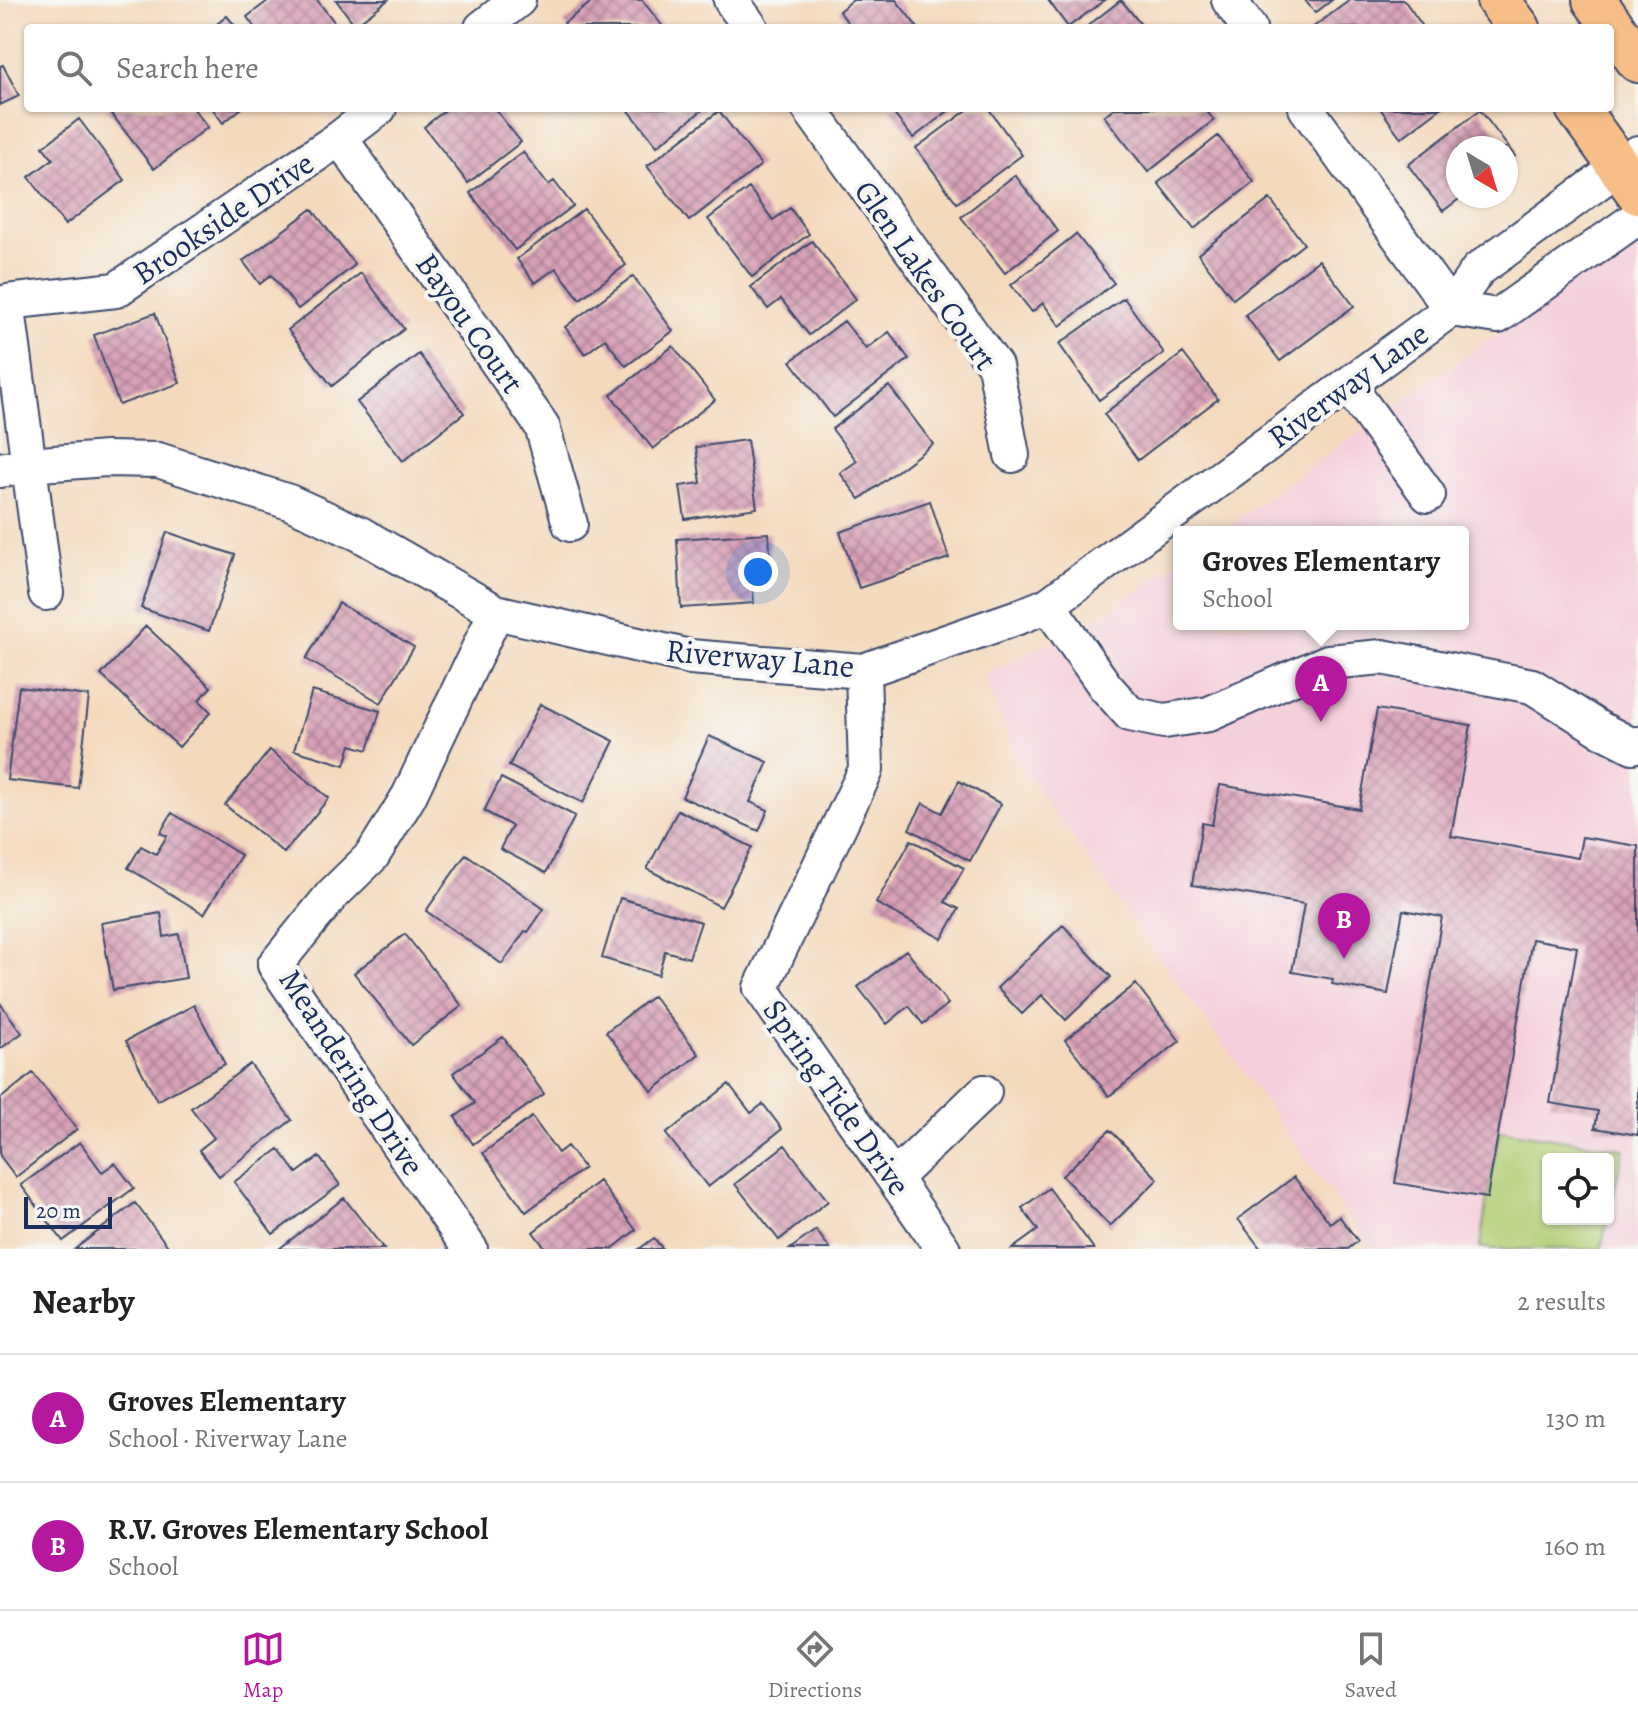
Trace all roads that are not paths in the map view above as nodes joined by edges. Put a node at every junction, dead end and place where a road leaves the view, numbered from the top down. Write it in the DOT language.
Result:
graph roads {
  1 [pos="518,0"];
  2 [pos="731,0"];
  3 [pos="1229,0"];
  4 [pos="1498,0"];
  5 [pos="1594,0"];
  6 [pos="487,24"];
  7 [pos="748,24"];
  8 [pos="1246,24"];
  9 [pos="1516,24"];
  10 [pos="1611,24"];
  11 [pos="1614,28"];
  12 [pos="1638,61"];
  13 [pos="374,112"];
  14 [pos="812,112"];
  15 [pos="1309,112"];
  16 [pos="1580,112"];
  17 [pos="340,138"];
  18 [pos="1632,171"];
  19 [pos="1638,217"];
  20 [pos="1451,309"];
  21 [pos="1348,385"];
  22 [pos="1012,455"];
  23 [pos="14,467"];
  24 [pos="1428,495"];
  25 [pos="570,524"];
  26 [pos="46,593"];
  27 [pos="1048,605"];
  28 [pos="496,612"];
  29 [pos="863,671"];
  30 [pos="1638,744"];
  31 [pos="984,1092"];
  32 [pos="894,1178"];
  33 [pos="470,1249"];
  34 [pos="943,1249"];
  1 -- 6 [label="street"];
  2 -- 7 [label="street"];
  3 -- 8 [label="street"];
  4 -- 9 [label="main road"];
  5 -- 10 [label="main road"];
  11 -- 12 [label="main road"];
  13 -- 17 [label="street, Brookside Drive"];
  14 -- 22 [label="street, Glen Lakes Court"];
  15 -- 20 [label="street"];
  16 -- 18 [label="main road"];
  17 -- 23 [label="street, Brookside Drive"];
  17 -- 25 [label="street, Bayou Court"];
  18 -- 20 [label="street, Riverway Lane"];
  19 -- 20 [label="street, Riverway Lane"];
  20 -- 21 [label="street, Riverway Lane"];
  21 -- 24 [label="street"];
  21 -- 27 [label="street, Riverway Lane"];
  23 -- 26 [label="street"];
  23 -- 28 [label="street, Riverway Lane"];
  27 -- 29 [label="street, Riverway Lane"];
  27 -- 30 [label="street"];
  28 -- 29 [label="street, Riverway Lane"];
  28 -- 33 [label="street, Meandering Drive"];
  29 -- 32 [label="street, Spring Tide Drive"];
  31 -- 32 [label="street"];
  32 -- 34 [label="street, Spring Tide Drive"];
}
